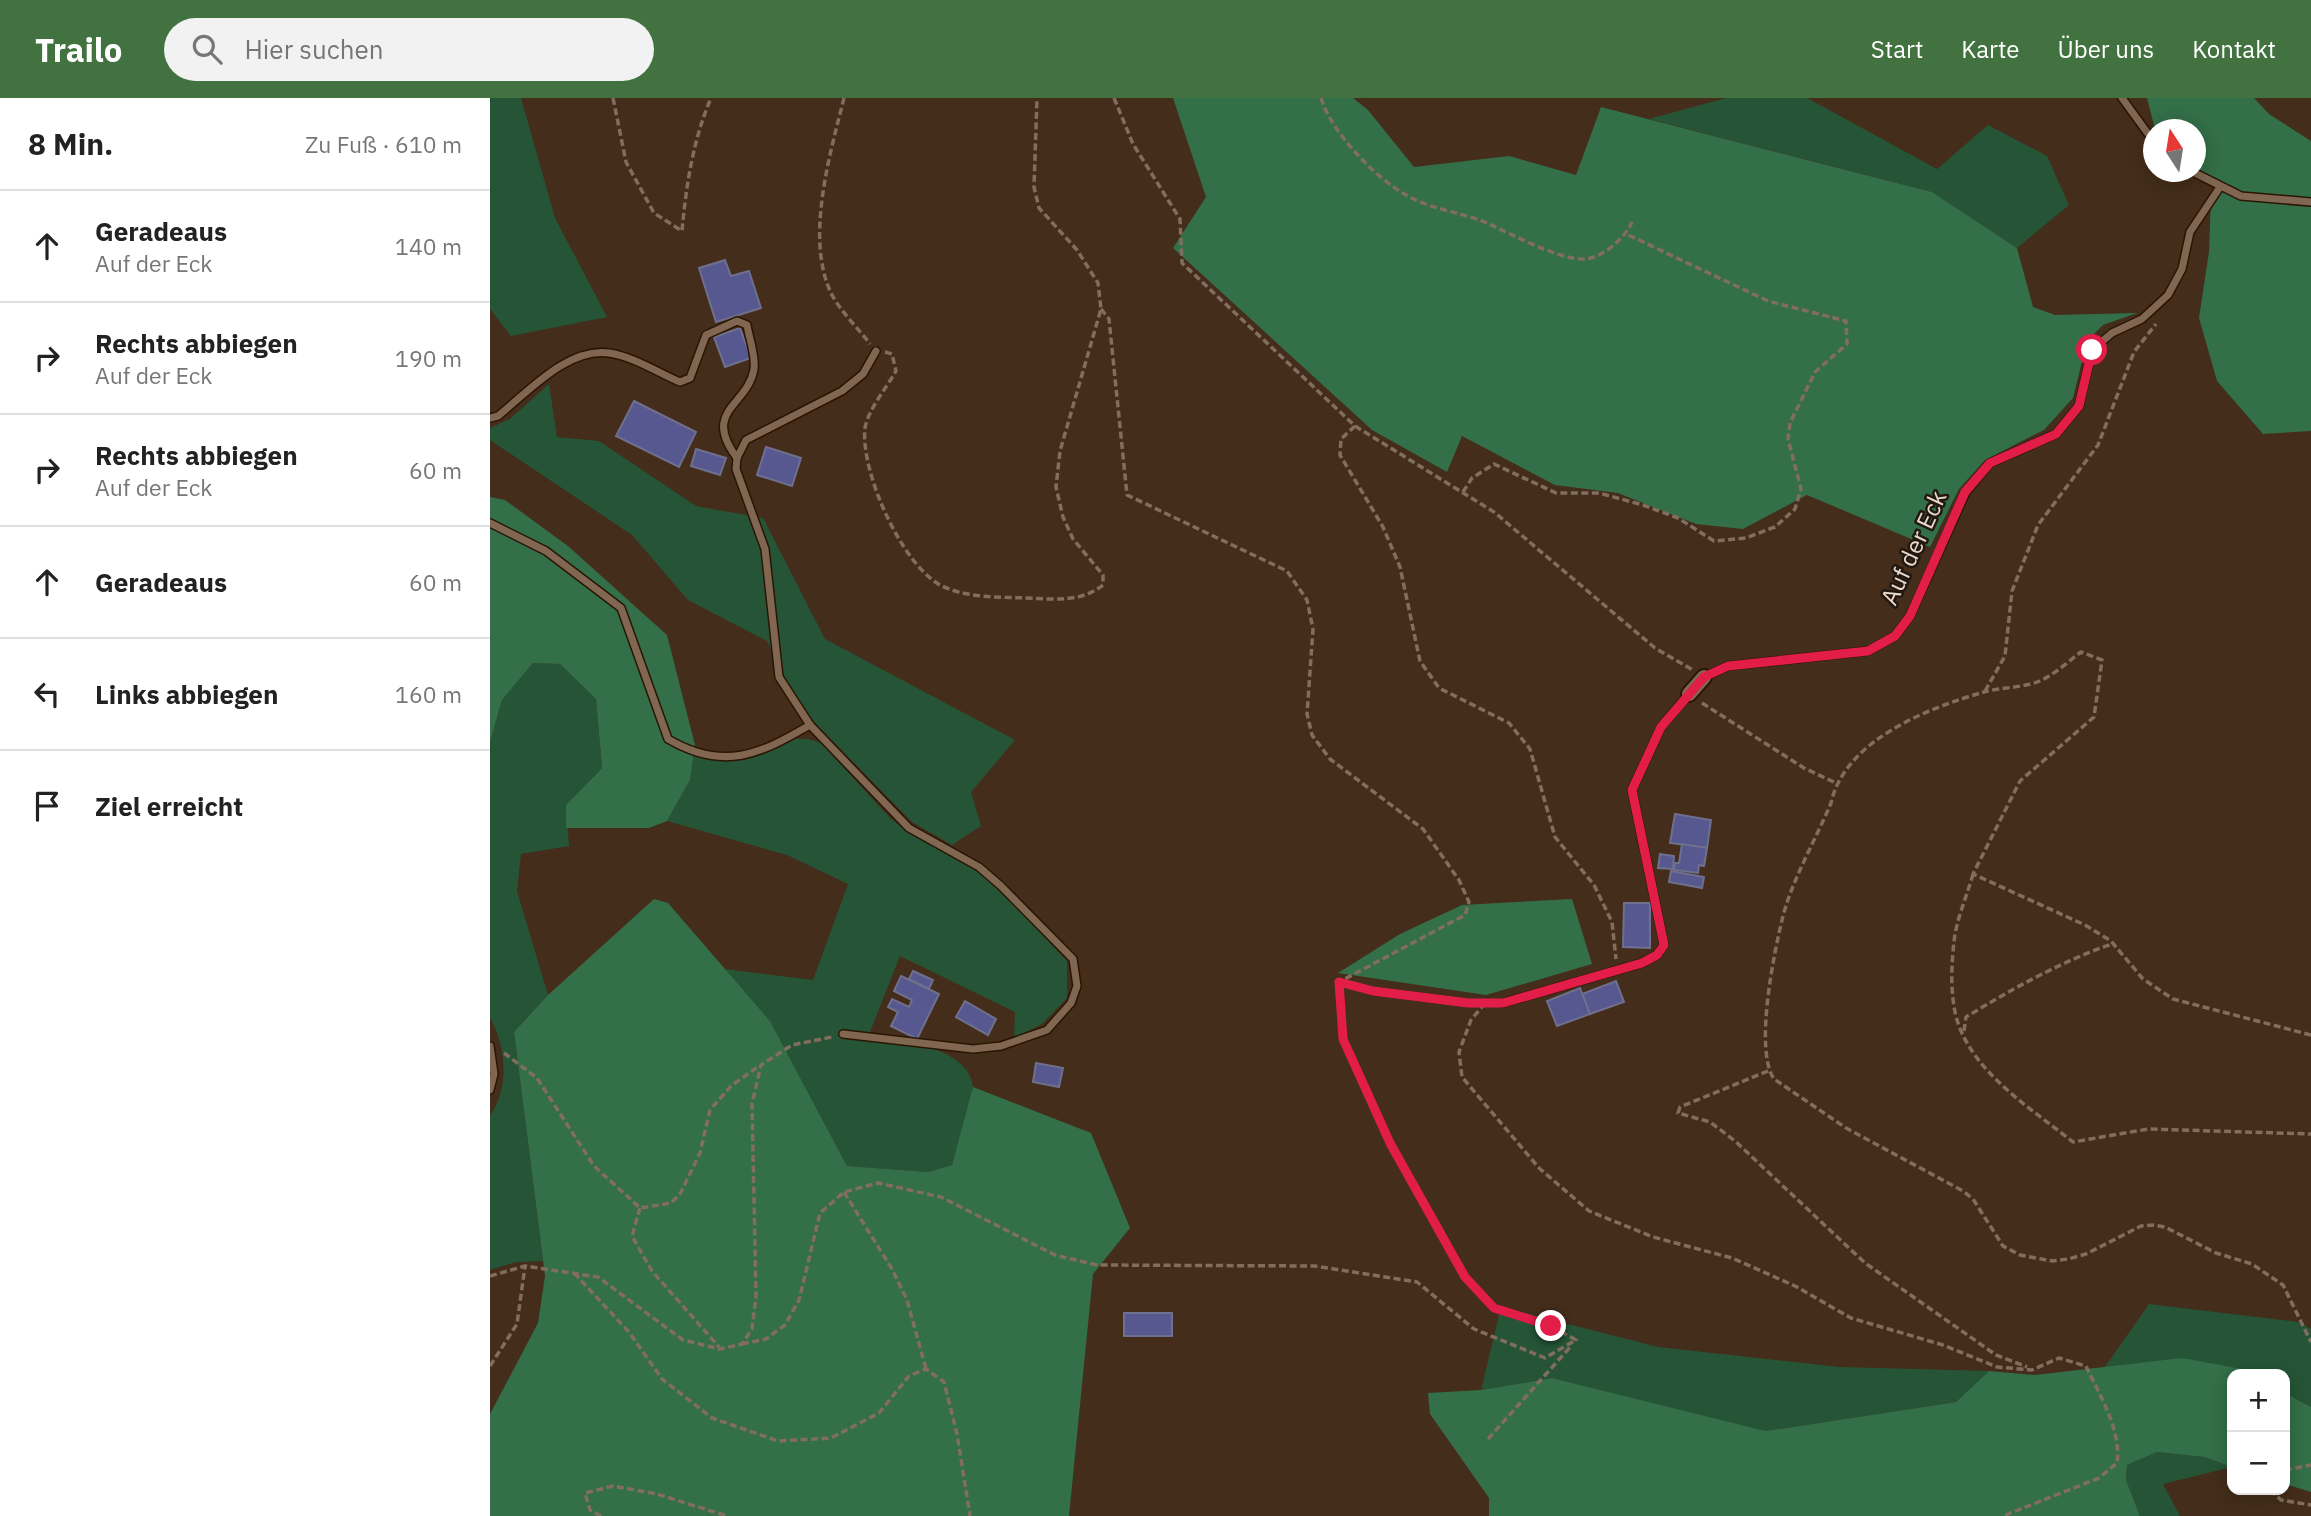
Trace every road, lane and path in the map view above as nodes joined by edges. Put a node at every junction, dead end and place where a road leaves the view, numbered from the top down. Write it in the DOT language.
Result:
graph roads {
  1 [pos="613,98"];
  2 [pos="711,98"];
  3 [pos="844,98"];
  4 [pos="1037,98"];
  5 [pos="1114,98"];
  6 [pos="1321,98"];
  7 [pos="2122,98"];
  8 [pos="2143,127"];
  9 [pos="2206,179"];
  10 [pos="2220,187"];
  11 [pos="2311,202"];
  12 [pos="1632,222"];
  13 [pos="1624,233"];
  14 [pos="2168,295"];
  15 [pos="1101,309"];
  16 [pos="876,351"];
  17 [pos="490,418"];
  18 [pos="1355,426"];
  19 [pos="737,458"];
  20 [pos="1463,492"];
  21 [pos="490,523"];
  22 [pos="1704,677"];
  23 [pos="1984,692"];
  24 [pos="1689,694"];
  25 [pos="810,725"];
  26 [pos="1836,783"];
  27 [pos="1973,874"];
  28 [pos="2113,944"];
  29 [pos="1617,970"];
  30 [pos="1339,982"];
  31 [pos="1485,1003"];
  32 [pos="1503,1003"];
  33 [pos="1964,1033"];
  34 [pos="843,1034"];
  35 [pos="2311,1035"];
  36 [pos="490,1046"];
  37 [pos="499,1050"];
  38 [pos="761,1065"];
  39 [pos="1769,1071"];
  40 [pos="490,1090"];
  41 [pos="2311,1134"];
  42 [pos="844,1192"];
  43 [pos="640,1208"];
  44 [pos="525,1266"];
  45 [pos="573,1271"];
  46 [pos="490,1276"];
  47 [pos="1576,1340"];
  48 [pos="2311,1342"];
  49 [pos="742,1344"];
  50 [pos="720,1349"];
  51 [pos="490,1366"];
  52 [pos="926,1369"];
  53 [pos="2032,1370"];
  54 [pos="1488,1439"];
  55 [pos="2311,1465"];
  56 [pos="2290,1469"];
  57 [pos="2276,1495"];
  58 [pos="2311,1505"];
  59 [pos="601,1516"];
  60 [pos="727,1516"];
  61 [pos="970,1516"];
  62 [pos="2003,1516"];
  1 -- 2 [label="path"];
  3 -- 16 [label="path"];
  4 -- 15 [label="path"];
  5 -- 18 [label="path"];
  6 -- 13 [label="path"];
  7 -- 8 [label="lane"];
  9 -- 10 [label="lane"];
  10 -- 11 [label="lane"];
  10 -- 14 [label="lane, Auf der Eck"];
  12 -- 13 [label="path"];
  13 -- 20 [label="path"];
  14 -- 22 [label="lane, Auf der Eck"];
  14 -- 23 [label="path"];
  15 -- 16 [label="path"];
  15 -- 30 [label="path"];
  16 -- 19 [label="lane"];
  17 -- 19 [label="lane"];
  18 -- 20 [label="path"];
  18 -- 29 [label="path"];
  19 -- 25 [label="lane"];
  20 -- 22 [label="path"];
  21 -- 25 [label="lane"];
  22 -- 24 [label="street, Auf der Eck"];
  23 -- 26 [label="path"];
  23 -- 27 [label="path"];
  24 -- 26 [label="path"];
  24 -- 29 [label="lane, Auf der Eck"];
  25 -- 34 [label="lane"];
  26 -- 39 [label="path"];
  27 -- 28 [label="path"];
  27 -- 33 [label="path"];
  28 -- 33 [label="path"];
  28 -- 35 [label="path"];
  29 -- 32 [label="lane, Auf der Eck"];
  30 -- 31 [label="path"];
  30 -- 47 [label="path"];
  31 -- 32 [label="path"];
  31 -- 53 [label="path"];
  33 -- 41 [label="path"];
  34 -- 38 [label="path"];
  36 -- 40 [label="lane"];
  37 -- 43 [label="path"];
  38 -- 43 [label="path"];
  38 -- 49 [label="path"];
  39 -- 48 [label="path"];
  39 -- 53 [label="path"];
  42 -- 47 [label="path"];
  42 -- 49 [label="path"];
  42 -- 52 [label="path"];
  43 -- 50 [label="path"];
  44 -- 45 [label="path"];
  44 -- 46 [label="path"];
  44 -- 51 [label="path"];
  45 -- 50 [label="path"];
  45 -- 52 [label="path"];
  47 -- 54 [label="path"];
  49 -- 50 [label="path"];
  52 -- 61 [label="path"];
  53 -- 62 [label="path"];
  55 -- 56 [label="path"];
  57 -- 58 [label="path"];
  59 -- 60 [label="path"];
}
